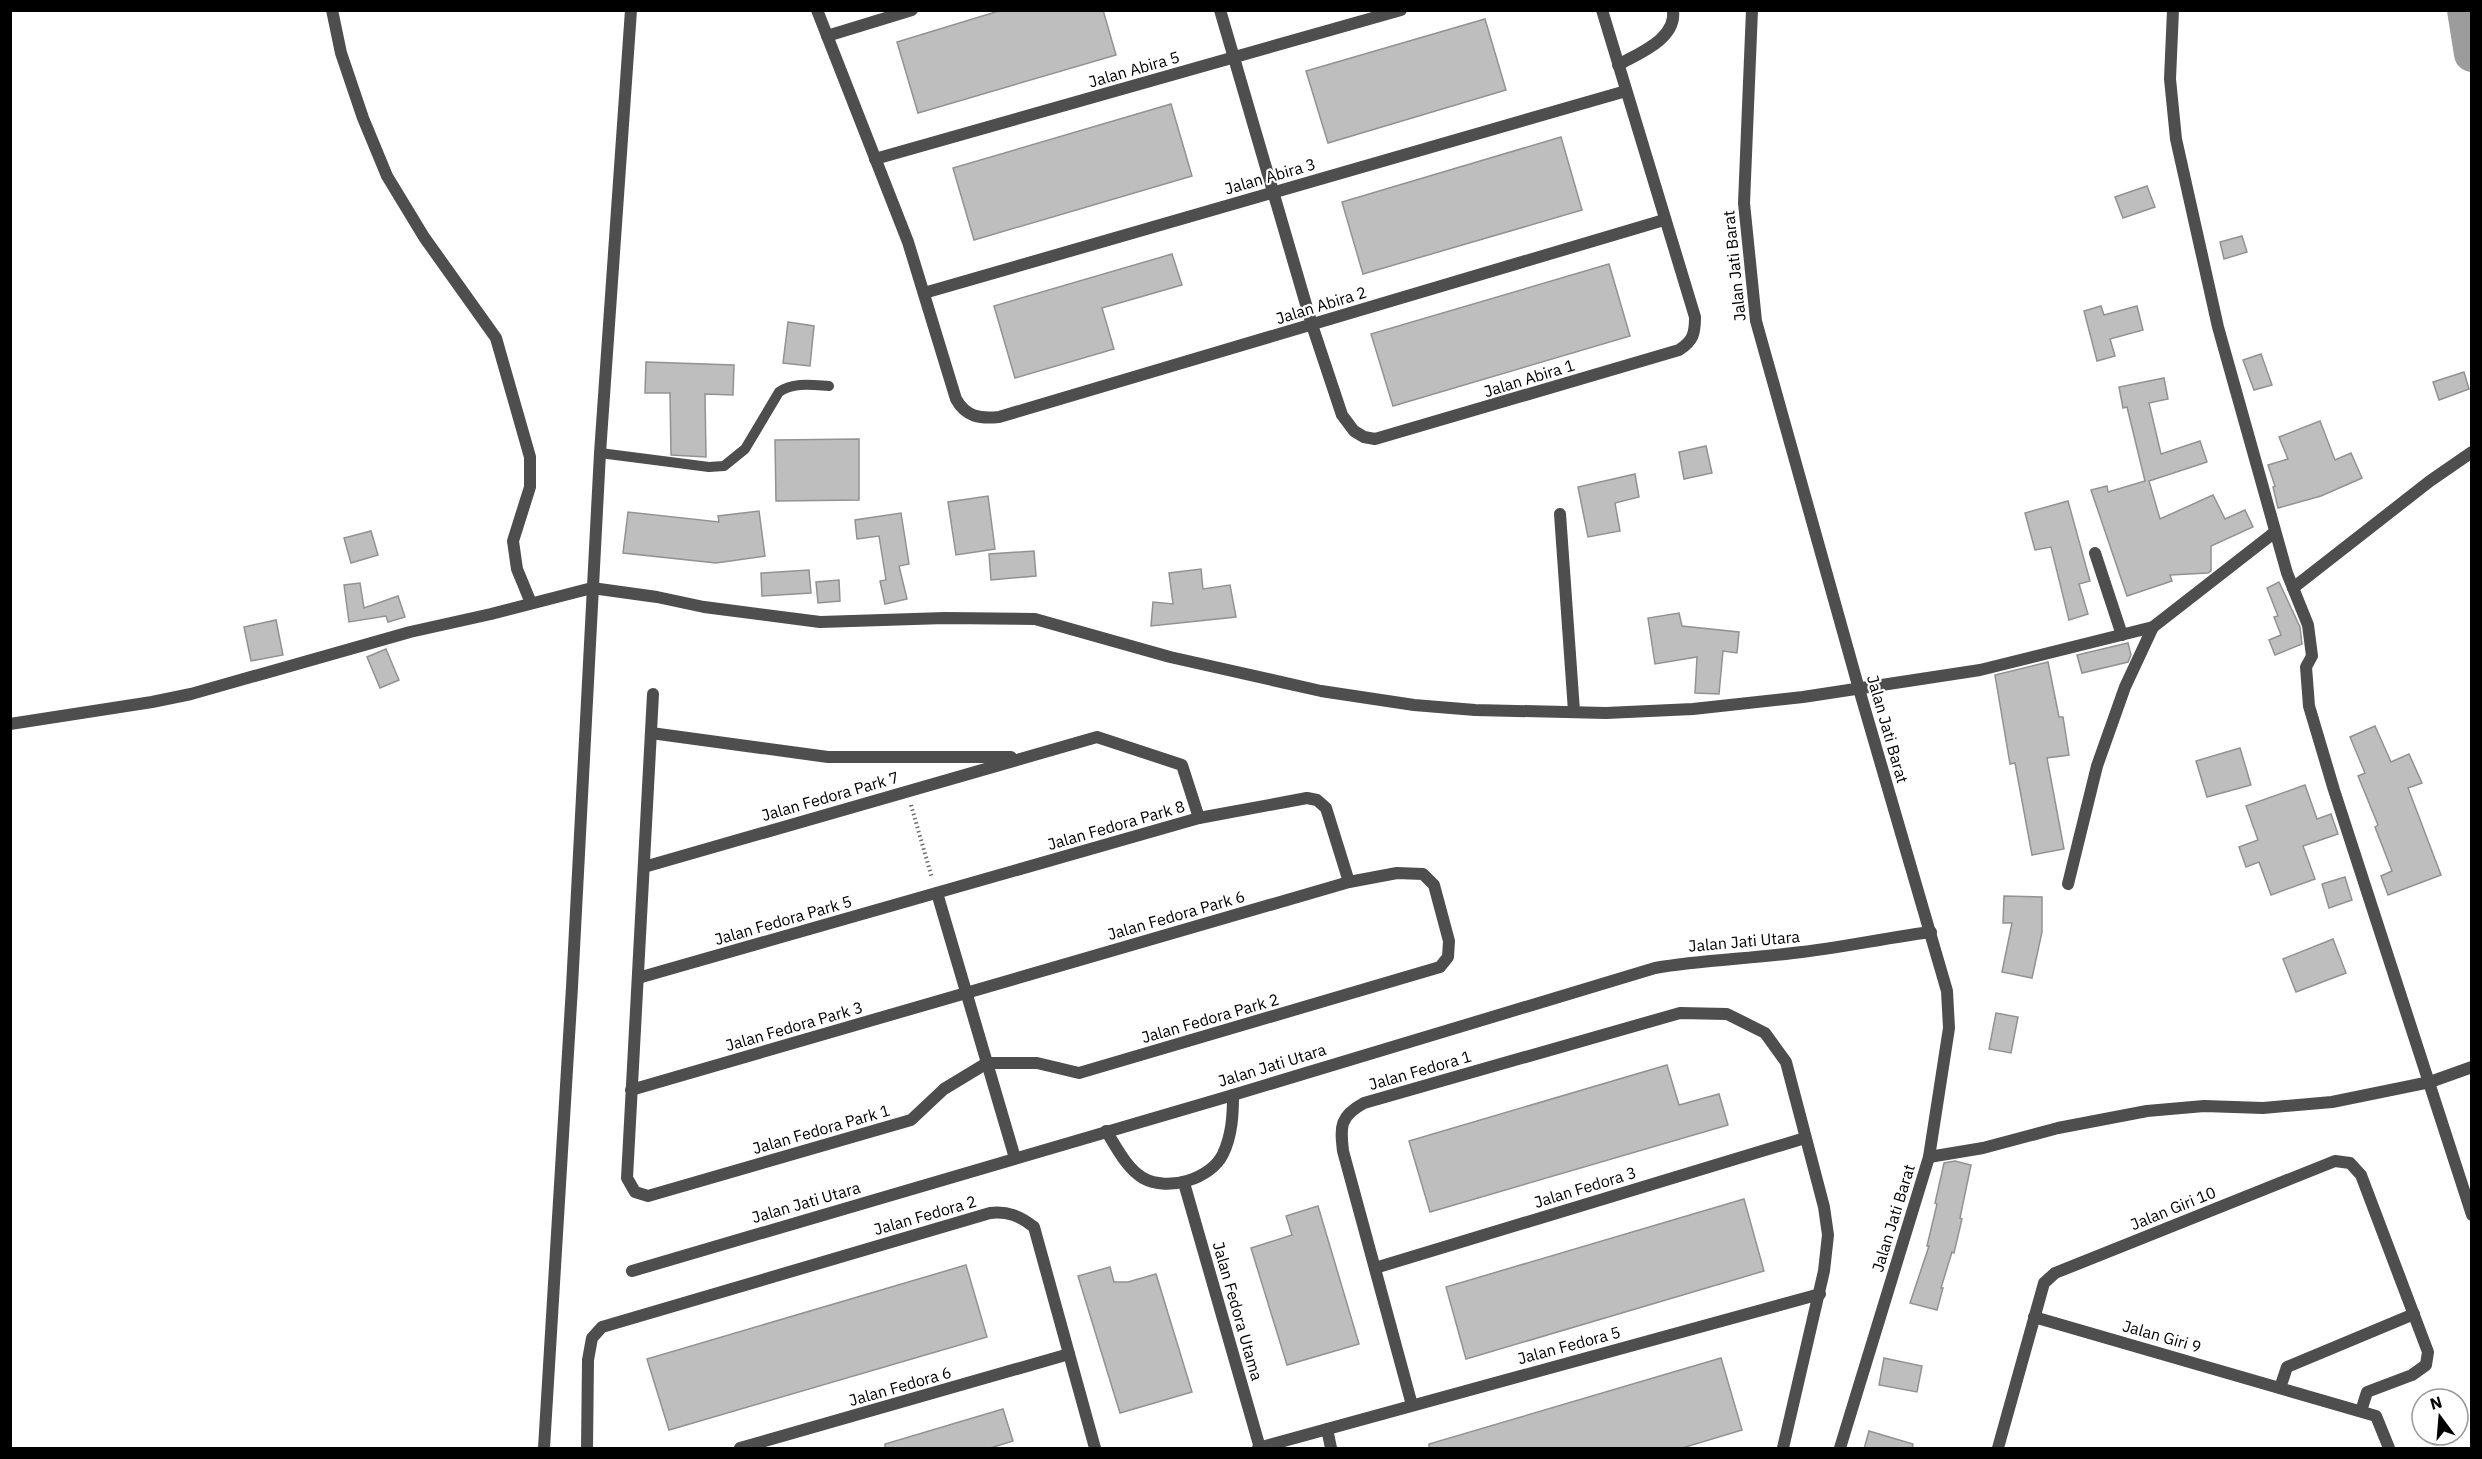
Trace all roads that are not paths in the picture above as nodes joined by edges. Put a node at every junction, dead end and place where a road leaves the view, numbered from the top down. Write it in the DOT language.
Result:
graph roads {
  1 [pos="332,10"];
  2 [pos="631,10"];
  3 [pos="817,10"];
  4 [pos="912,10"];
  5 [pos="1220,10"];
  6 [pos="1401,10"];
  7 [pos="1602,10"];
  8 [pos="1672,10"];
  9 [pos="1752,10"];
  10 [pos="2173,10"];
  11 [pos="827,36"];
  12 [pos="1234,58"];
  13 [pos="1618,65"];
  14 [pos="1626,92"];
  15 [pos="875,159"];
  16 [pos="1273,193"];
  17 [pos="1664,220"];
  18 [pos="924,293"];
  19 [pos="1312,325"];
  20 [pos="829,386"];
  21 [pos="2472,452"];
  22 [pos="600,453"];
  23 [pos="1560,514"];
  24 [pos="2275,532"];
  25 [pos="2095,553"];
  26 [pos="592,588"];
  27 [pos="2293,588"];
  28 [pos="531,603"];
  29 [pos="2153,627"];
  30 [pos="2122,635"];
  31 [pos="1859,689"];
  32 [pos="653,694"];
  33 [pos="1574,711"];
  34 [pos="10,724"];
  35 [pos="651,733"];
  36 [pos="1026,758"];
  37 [pos="1199,818"];
  38 [pos="644,867"];
  39 [pos="1349,882"];
  40 [pos="2068,884"];
  41 [pos="937,893"];
  42 [pos="1931,932"];
  43 [pos="1440,967"];
  44 [pos="638,978"];
  45 [pos="966,993"];
  46 [pos="987,1064"];
  47 [pos="2472,1067"];
  48 [pos="2430,1082"];
  49 [pos="632,1090"];
  50 [pos="1233,1095"];
  51 [pos="1106,1131"];
  52 [pos="1805,1138"];
  53 [pos="1929,1157"];
  54 [pos="1015,1158"];
  55 [pos="1184,1183"];
  56 [pos="2472,1215"];
  57 [pos="1375,1268"];
  58 [pos="632,1271"];
  59 [pos="1820,1294"];
  60 [pos="2414,1314"];
  61 [pos="2034,1317"];
  62 [pos="1069,1354"];
  63 [pos="2280,1388"];
  64 [pos="1412,1405"];
  65 [pos="2361,1411"];
  66 [pos="1327,1429"];
  67 [pos="1259,1448"];
  68 [pos="544,1449"];
  69 [pos="587,1449"];
  70 [pos="740,1449"];
  71 [pos="1095,1449"];
  72 [pos="1331,1449"];
  73 [pos="1783,1449"];
  74 [pos="1840,1449"];
  75 [pos="1998,1449"];
  76 [pos="2389,1449"];
  1 -- 28 [label="street"];
  2 -- 22 [label="street"];
  3 -- 11 [label="street"];
  4 -- 11 [label="street"];
  5 -- 12 [label="street"];
  6 -- 12 [label="street, Jalan Abira 5"];
  7 -- 13 [label="street"];
  8 -- 13 [label="street"];
  9 -- 31 [label="street, Jalan Jati Barat"];
  10 -- 24 [label="street"];
  11 -- 15 [label="street"];
  12 -- 15 [label="street, Jalan Abira 5"];
  12 -- 16 [label="street"];
  13 -- 14 [label="street"];
  14 -- 16 [label="street, Jalan Abira 3"];
  14 -- 17 [label="street"];
  15 -- 18 [label="street"];
  16 -- 18 [label="street, Jalan Abira 3"];
  16 -- 19 [label="street"];
  17 -- 19 [label="street, Jalan Abira 2"];
  17 -- 19 [label="street, Jalan Abira 1"];
  18 -- 19 [label="street, Jalan Abira 2"];
  20 -- 22 [label="lane"];
  21 -- 27 [label="street"];
  22 -- 26 [label="street"];
  23 -- 33 [label="street"];
  24 -- 27 [label="street"];
  24 -- 29 [label="street"];
  25 -- 30 [label="street"];
  26 -- 28 [label="street"];
  26 -- 33 [label="street"];
  26 -- 68 [label="street"];
  27 -- 48 [label="street"];
  28 -- 34 [label="street"];
  29 -- 30 [label="street"];
  29 -- 40 [label="street"];
  30 -- 31 [label="street"];
  31 -- 33 [label="street"];
  31 -- 42 [label="street, Jalan Jati Barat"];
  32 -- 35 [label="street"];
  35 -- 36 [label="street, Jalan Fedora Park 7"];
  35 -- 38 [label="street"];
  36 -- 37 [label="street, Jalan Fedora Park 7"];
  36 -- 38 [label="street, Jalan Fedora Park 7"];
  37 -- 39 [label="street, Jalan Fedora Park 8"];
  37 -- 41 [label="street, Jalan Fedora Park 8"];
  38 -- 44 [label="street"];
  39 -- 43 [label="street, Jalan Fedora Park 6"];
  39 -- 45 [label="street, Jalan Fedora Park 6"];
  41 -- 44 [label="street, Jalan Fedora Park 5"];
  41 -- 45 [label="street"];
  42 -- 50 [label="street, Jalan Jati Utara"];
  42 -- 53 [label="street, Jalan Jati Barat"];
  43 -- 46 [label="street, Jalan Fedora Park 2"];
  44 -- 49 [label="street"];
  45 -- 46 [label="street"];
  45 -- 49 [label="street, Jalan Fedora Park 3"];
  46 -- 49 [label="street, Jalan Fedora Park 1"];
  46 -- 54 [label="street"];
  47 -- 48 [label="street"];
  48 -- 53 [label="street"];
  48 -- 56 [label="street"];
  50 -- 51 [label="street, Jalan Jati Utara"];
  50 -- 55 [label="street"];
  51 -- 54 [label="street, Jalan Jati Utara"];
  51 -- 55 [label="street"];
  52 -- 57 [label="street, Jalan Fedora 3"];
  52 -- 57 [label="street, Jalan Fedora 1"];
  52 -- 59 [label="street"];
  53 -- 74 [label="street, Jalan Jati Barat"];
  54 -- 58 [label="street, Jalan Jati Utara"];
  55 -- 67 [label="street, Jalan Fedora Utama"];
  57 -- 64 [label="street, Jalan Fedora 1"];
  59 -- 64 [label="street, Jalan Fedora 5"];
  59 -- 73 [label="street"];
  60 -- 61 [label="street, Jalan Giri 10"];
  60 -- 63 [label="street"];
  60 -- 65 [label="street"];
  61 -- 63 [label="street, Jalan Giri 9"];
  61 -- 75 [label="street, Jalan Giri 10"];
  62 -- 69 [label="street, Jalan Fedora 2"];
  62 -- 70 [label="street, Jalan Fedora 6"];
  62 -- 71 [label="street, Jalan Fedora 2"];
  63 -- 65 [label="street, Jalan Giri 9"];
  64 -- 66 [label="street, Jalan Fedora 5"];
  65 -- 76 [label="street, Jalan Giri 9"];
  66 -- 67 [label="street, Jalan Fedora 5"];
  66 -- 72 [label="street"];
}
